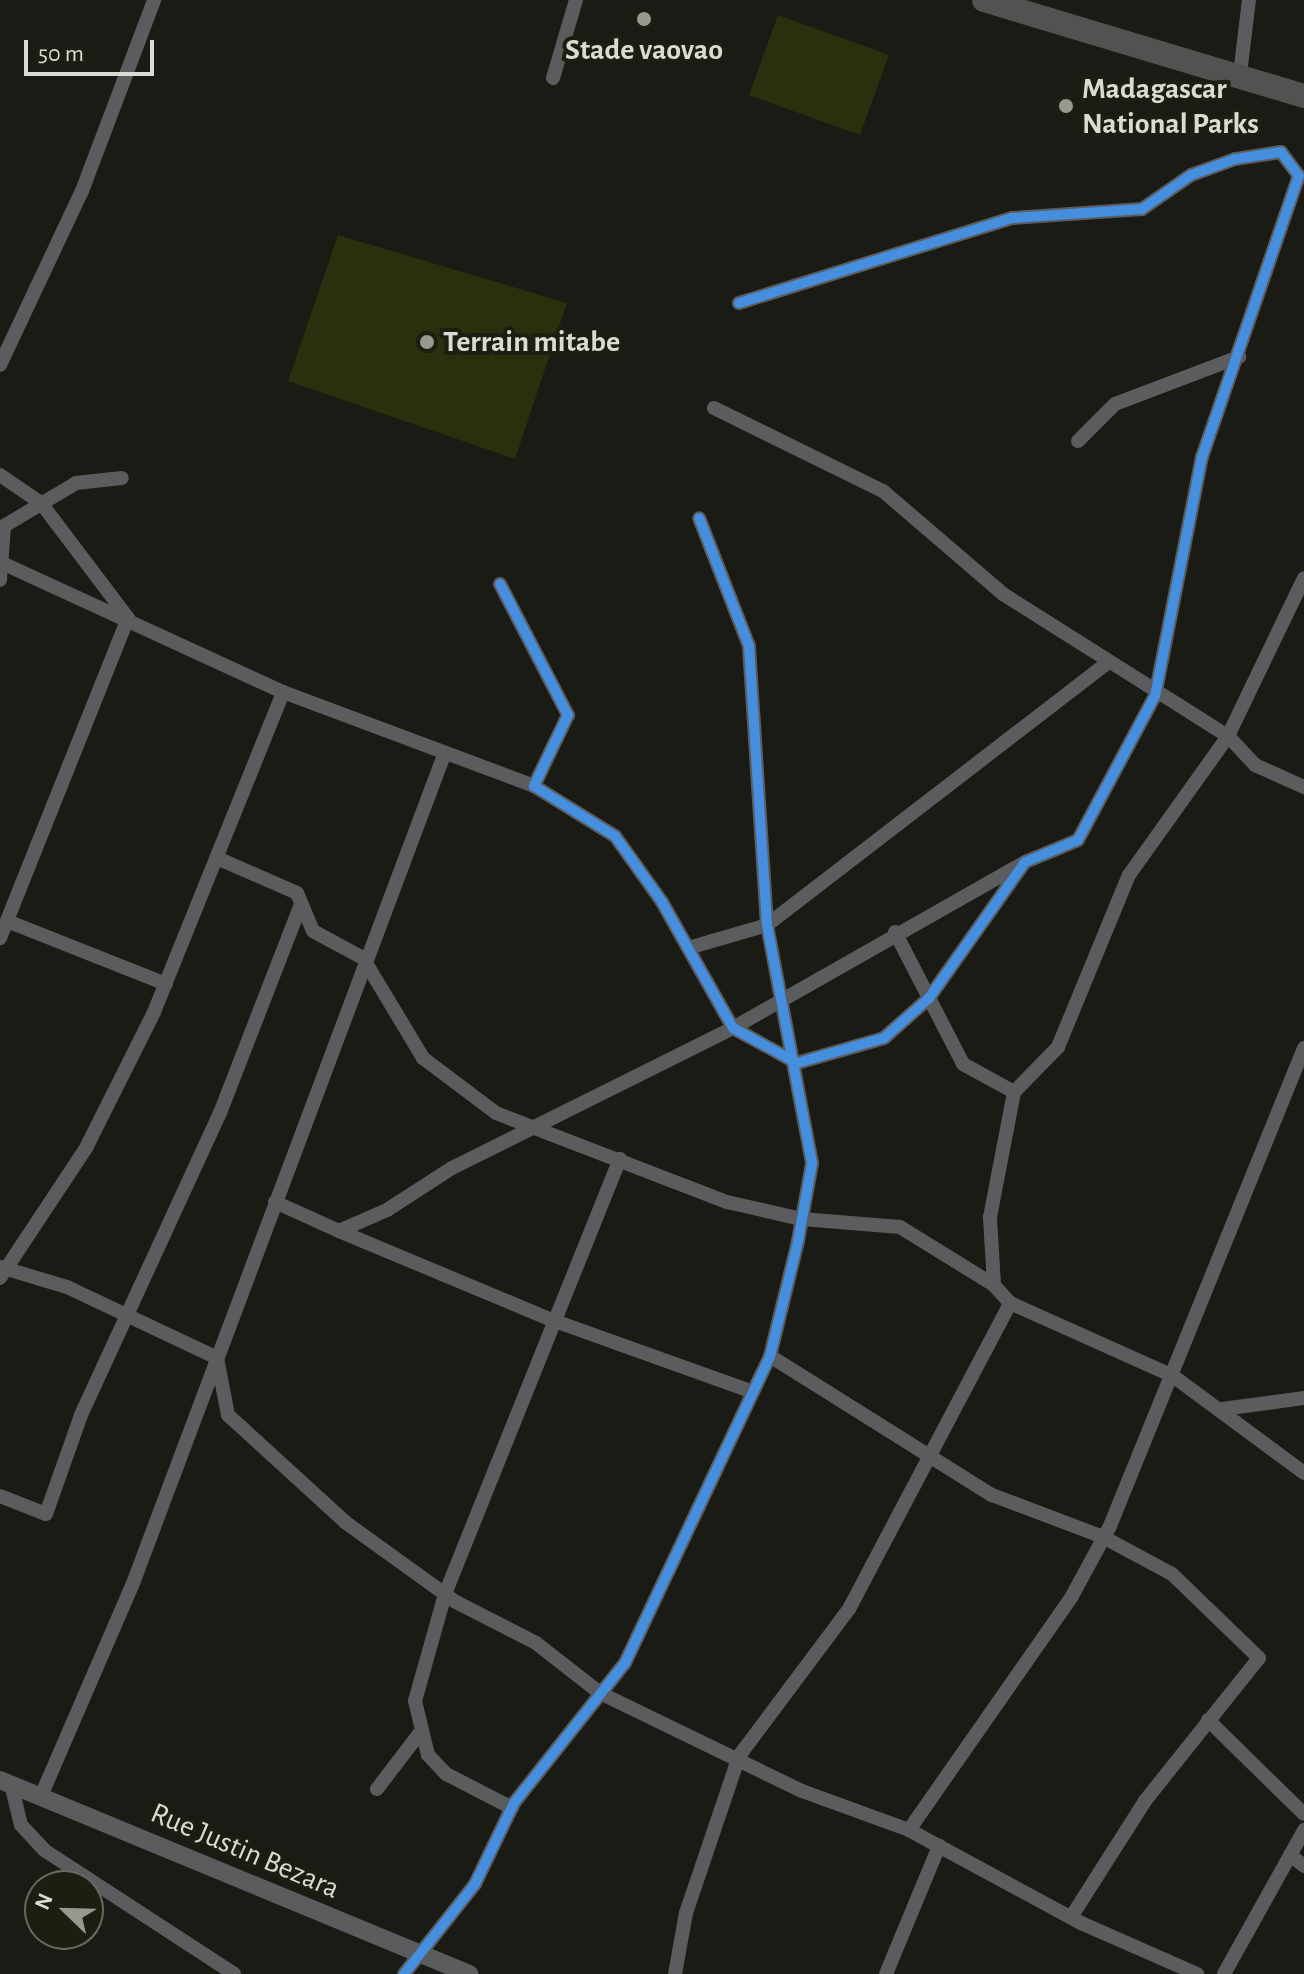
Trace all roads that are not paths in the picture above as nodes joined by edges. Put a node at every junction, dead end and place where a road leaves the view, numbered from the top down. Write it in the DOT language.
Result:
graph roads {
  1 [pos="154,0"];
  2 [pos="576,0"];
  3 [pos="984,0"];
  4 [pos="1249,0"];
  5 [pos="1240,74"];
  6 [pos="553,78"];
  7 [pos="1304,96"];
  8 [pos="739,303"];
  9 [pos="1239,357"];
  10 [pos="0,365"];
  11 [pos="714,408"];
  12 [pos="1078,441"];
  13 [pos="0,475"];
  14 [pos="122,478"];
  15 [pos="41,503"];
  16 [pos="699,518"];
  17 [pos="3,563"];
  18 [pos="1304,578"];
  19 [pos="0,580"];
  20 [pos="500,584"];
  21 [pos="1300,598"];
  22 [pos="128,618"];
  23 [pos="1106,664"];
  24 [pos="283,692"];
  25 [pos="1155,696"];
  26 [pos="1228,736"];
  27 [pos="444,755"];
  28 [pos="534,786"];
  29 [pos="1304,787"];
  30 [pos="217,858"];
  31 [pos="1025,862"];
  32 [pos="301,904"];
  33 [pos="7,921"];
  34 [pos="767,925"];
  35 [pos="895,932"];
  36 [pos="0,938"];
  37 [pos="688,948"];
  38 [pos="363,958"];
  39 [pos="166,984"];
  40 [pos="929,998"];
  41 [pos="783,1000"];
  42 [pos="733,1028"];
  43 [pos="1304,1048"];
  44 [pos="797,1063"];
  45 [pos="1014,1092"];
  46 [pos="531,1126"];
  47 [pos="620,1159"];
  48 [pos="275,1202"];
  49 [pos="802,1219"];
  50 [pos="339,1231"];
  51 [pos="1,1271"];
  52 [pos="994,1285"];
  53 [pos="1010,1303"];
  54 [pos="123,1316"];
  55 [pos="552,1320"];
  56 [pos="770,1356"];
  57 [pos="217,1358"];
  58 [pos="1173,1376"];
  59 [pos="748,1390"];
  60 [pos="1304,1398"];
  61 [pos="1222,1409"];
  62 [pos="928,1454"];
  63 [pos="1304,1473"];
  64 [pos="0,1496"];
  65 [pos="1103,1537"];
  66 [pos="445,1594"];
  67 [pos="600,1693"];
  68 [pos="1208,1720"];
  69 [pos="422,1730"];
  70 [pos="739,1756"];
  71 [pos="5,1782"];
  72 [pos="377,1789"];
  73 [pos="41,1796"];
  74 [pos="512,1808"];
  75 [pos="1304,1814"];
  76 [pos="909,1830"];
  77 [pos="1304,1830"];
  78 [pos="939,1846"];
  79 [pos="1290,1855"];
  80 [pos="1304,1866"];
  81 [pos="1071,1917"];
  82 [pos="417,1952"];
  83 [pos="234,1974"];
  84 [pos="404,1974"];
  85 [pos="469,1974"];
  86 [pos="675,1974"];
  87 [pos="886,1974"];
  88 [pos="1197,1974"];
  89 [pos="1224,1974"];
  1 -- 10 [label="street"];
  2 -- 6 [label="street"];
  3 -- 5 [label="main road"];
  4 -- 5 [label="street"];
  5 -- 7 [label="main road"];
  8 -- 9 [label="street"];
  9 -- 12 [label="street"];
  9 -- 25 [label="street"];
  11 -- 23 [label="street"];
  13 -- 15 [label="street"];
  14 -- 15 [label="street"];
  15 -- 17 [label="street"];
  15 -- 22 [label="street"];
  16 -- 34 [label="street"];
  17 -- 19 [label="street"];
  17 -- 22 [label="street"];
  18 -- 21 [label="street"];
  20 -- 28 [label="street"];
  21 -- 26 [label="street"];
  22 -- 24 [label="street"];
  22 -- 33 [label="street"];
  23 -- 25 [label="street"];
  23 -- 34 [label="street"];
  24 -- 27 [label="street"];
  24 -- 30 [label="street"];
  25 -- 26 [label="street"];
  25 -- 31 [label="street"];
  26 -- 29 [label="street"];
  26 -- 45 [label="street"];
  27 -- 28 [label="street"];
  27 -- 38 [label="street"];
  28 -- 37 [label="street"];
  30 -- 32 [label="street"];
  30 -- 39 [label="street"];
  31 -- 35 [label="street"];
  31 -- 40 [label="street"];
  32 -- 38 [label="street"];
  32 -- 54 [label="street"];
  33 -- 36 [label="street"];
  33 -- 39 [label="street"];
  34 -- 37 [label="street"];
  34 -- 41 [label="street"];
  35 -- 40 [label="street"];
  35 -- 41 [label="street"];
  37 -- 42 [label="street"];
  38 -- 46 [label="street"];
  38 -- 48 [label="street"];
  39 -- 51 [label="street"];
  40 -- 44 [label="street"];
  40 -- 45 [label="street"];
  41 -- 42 [label="street"];
  41 -- 44 [label="street"];
  42 -- 44 [label="street"];
  42 -- 46 [label="street"];
  43 -- 58 [label="street"];
  44 -- 49 [label="street"];
  45 -- 52 [label="street"];
  46 -- 47 [label="street"];
  46 -- 50 [label="street"];
  47 -- 49 [label="street"];
  47 -- 55 [label="street"];
  48 -- 50 [label="street"];
  48 -- 57 [label="street"];
  49 -- 52 [label="street"];
  49 -- 56 [label="street"];
  50 -- 55 [label="street"];
  51 -- 54 [label="street"];
  52 -- 53 [label="street"];
  53 -- 58 [label="street"];
  53 -- 62 [label="street"];
  54 -- 57 [label="street"];
  54 -- 64 [label="street"];
  55 -- 59 [label="street"];
  55 -- 66 [label="street"];
  56 -- 59 [label="street"];
  56 -- 62 [label="street"];
  57 -- 66 [label="street"];
  57 -- 73 [label="street"];
  58 -- 61 [label="street"];
  58 -- 65 [label="street"];
  59 -- 67 [label="street"];
  60 -- 61 [label="street"];
  61 -- 63 [label="street"];
  62 -- 65 [label="street"];
  62 -- 70 [label="street"];
  65 -- 68 [label="street"];
  65 -- 76 [label="street"];
  66 -- 67 [label="street"];
  66 -- 69 [label="street"];
  67 -- 70 [label="street"];
  67 -- 74 [label="street"];
  68 -- 75 [label="street"];
  68 -- 81 [label="street"];
  69 -- 72 [label="street"];
  69 -- 74 [label="street"];
  70 -- 76 [label="street"];
  70 -- 86 [label="street"];
  71 -- 73 [label="street, Rue Justin Bezara"];
  71 -- 83 [label="street"];
  73 -- 82 [label="street, Rue Justin Bezara"];
  74 -- 82 [label="street"];
  76 -- 78 [label="street"];
  77 -- 79 [label="street"];
  78 -- 81 [label="street"];
  78 -- 87 [label="street"];
  79 -- 80 [label="street"];
  79 -- 89 [label="street"];
  81 -- 88 [label="street"];
  82 -- 84 [label="street"];
  82 -- 85 [label="street, Rue Justin Bezara"];
}
